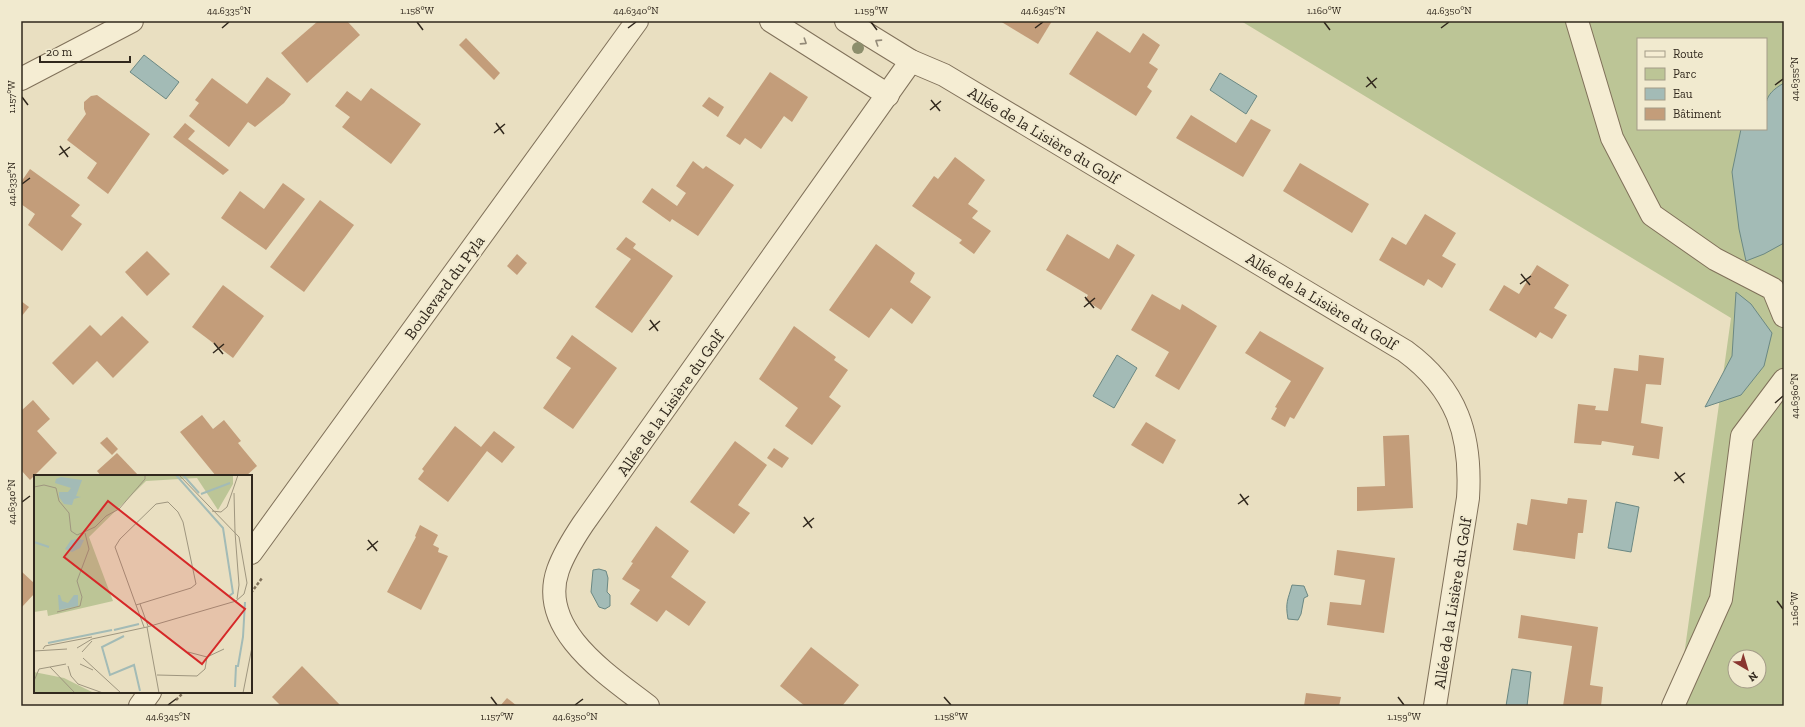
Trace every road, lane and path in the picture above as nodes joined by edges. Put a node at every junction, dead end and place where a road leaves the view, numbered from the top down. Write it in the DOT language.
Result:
graph roads {
  1 [pos="132,21"];
  2 [pos="637,21"];
  3 [pos="771,21"];
  4 [pos="846,21"];
  5 [pos="1576,21"];
  6 [pos="911,61"];
  7 [pos="21,80"];
  8 [pos="888,96"];
  9 [pos="1784,316"];
  10 [pos="1784,380"];
  11 [pos="252,552"];
  12 [pos="149,693"];
  13 [pos="140,706"];
  14 [pos="648,706"];
  15 [pos="1436,706"];
  16 [pos="1674,706"];
  1 -- 7 [label="street"];
  2 -- 11 [label="street, Boulevard du Pyla"];
  3 -- 8 [label="street, one-way"];
  6 -- 4 [label="street, Allée de la Lisière du Golf, one-way"];
  5 -- 9 [label="street"];
  6 -- 8 [label="street, Allée de la Lisière du Golf"];
  6 -- 15 [label="street, Allée de la Lisière du Golf"];
  8 -- 14 [label="street, Allée de la Lisière du Golf"];
  10 -- 16 [label="street"];
  12 -- 13 [label="street"];
}
